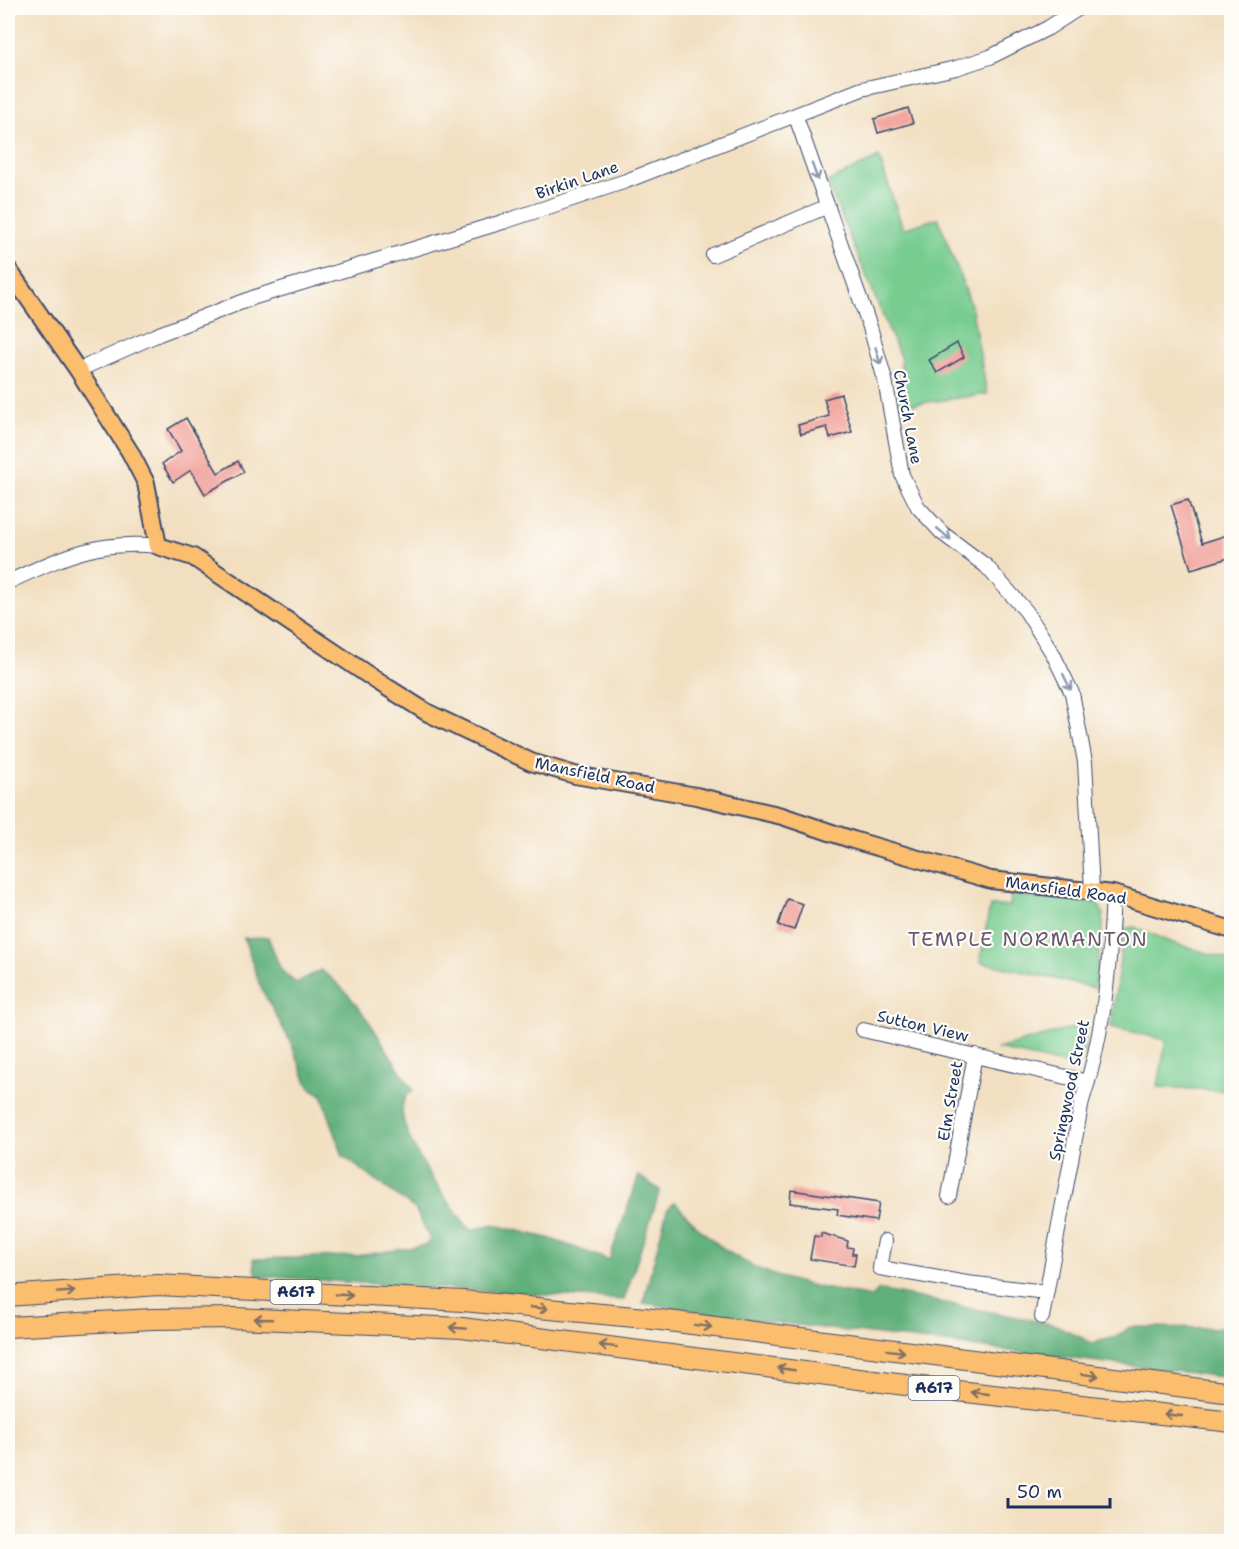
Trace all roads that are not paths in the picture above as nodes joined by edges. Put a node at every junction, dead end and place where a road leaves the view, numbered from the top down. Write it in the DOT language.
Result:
graph roads {
  1 [pos="1079,8"];
  2 [pos="795,117"];
  3 [pos="828,206"];
  4 [pos="713,255"];
  5 [pos="8,269"];
  6 [pos="78,370"];
  7 [pos="158,546"];
  8 [pos="8,582"];
  9 [pos="1092,890"];
  10 [pos="1113,894"];
  11 [pos="1232,930"];
  12 [pos="863,1030"];
  13 [pos="975,1055"];
  14 [pos="1088,1083"];
  15 [pos="949,1196"];
  16 [pos="885,1241"];
  17 [pos="1046,1292"];
  18 [pos="8,1296"];
  19 [pos="1042,1317"];
  20 [pos="8,1327"];
  21 [pos="1232,1393"];
  22 [pos="1232,1422"];
  1 -- 2 [label="street, Birkin Lane"];
  2 -- 3 [label="street, Church Lane, one-way"];
  2 -- 6 [label="street, Birkin Lane"];
  3 -- 4 [label="street"];
  3 -- 9 [label="street, Church Lane, one-way"];
  5 -- 6 [label="main road"];
  6 -- 7 [label="main road"];
  7 -- 8 [label="street, Mansfield Road"];
  7 -- 9 [label="main road, Mansfield Road"];
  9 -- 10 [label="main road, Mansfield Road"];
  10 -- 11 [label="main road, Mansfield Road"];
  10 -- 14 [label="street, Springwood Street"];
  12 -- 13 [label="street, Sutton View"];
  13 -- 14 [label="street, Elm Street"];
  13 -- 15 [label="street, Elm Street"];
  14 -- 17 [label="street, Springwood Street"];
  16 -- 17 [label="street"];
  17 -- 19 [label="street, Springwood Street"];
  18 -- 21 [label="highway, A617, one-way"];
  22 -- 20 [label="highway, A617, one-way"];
}
